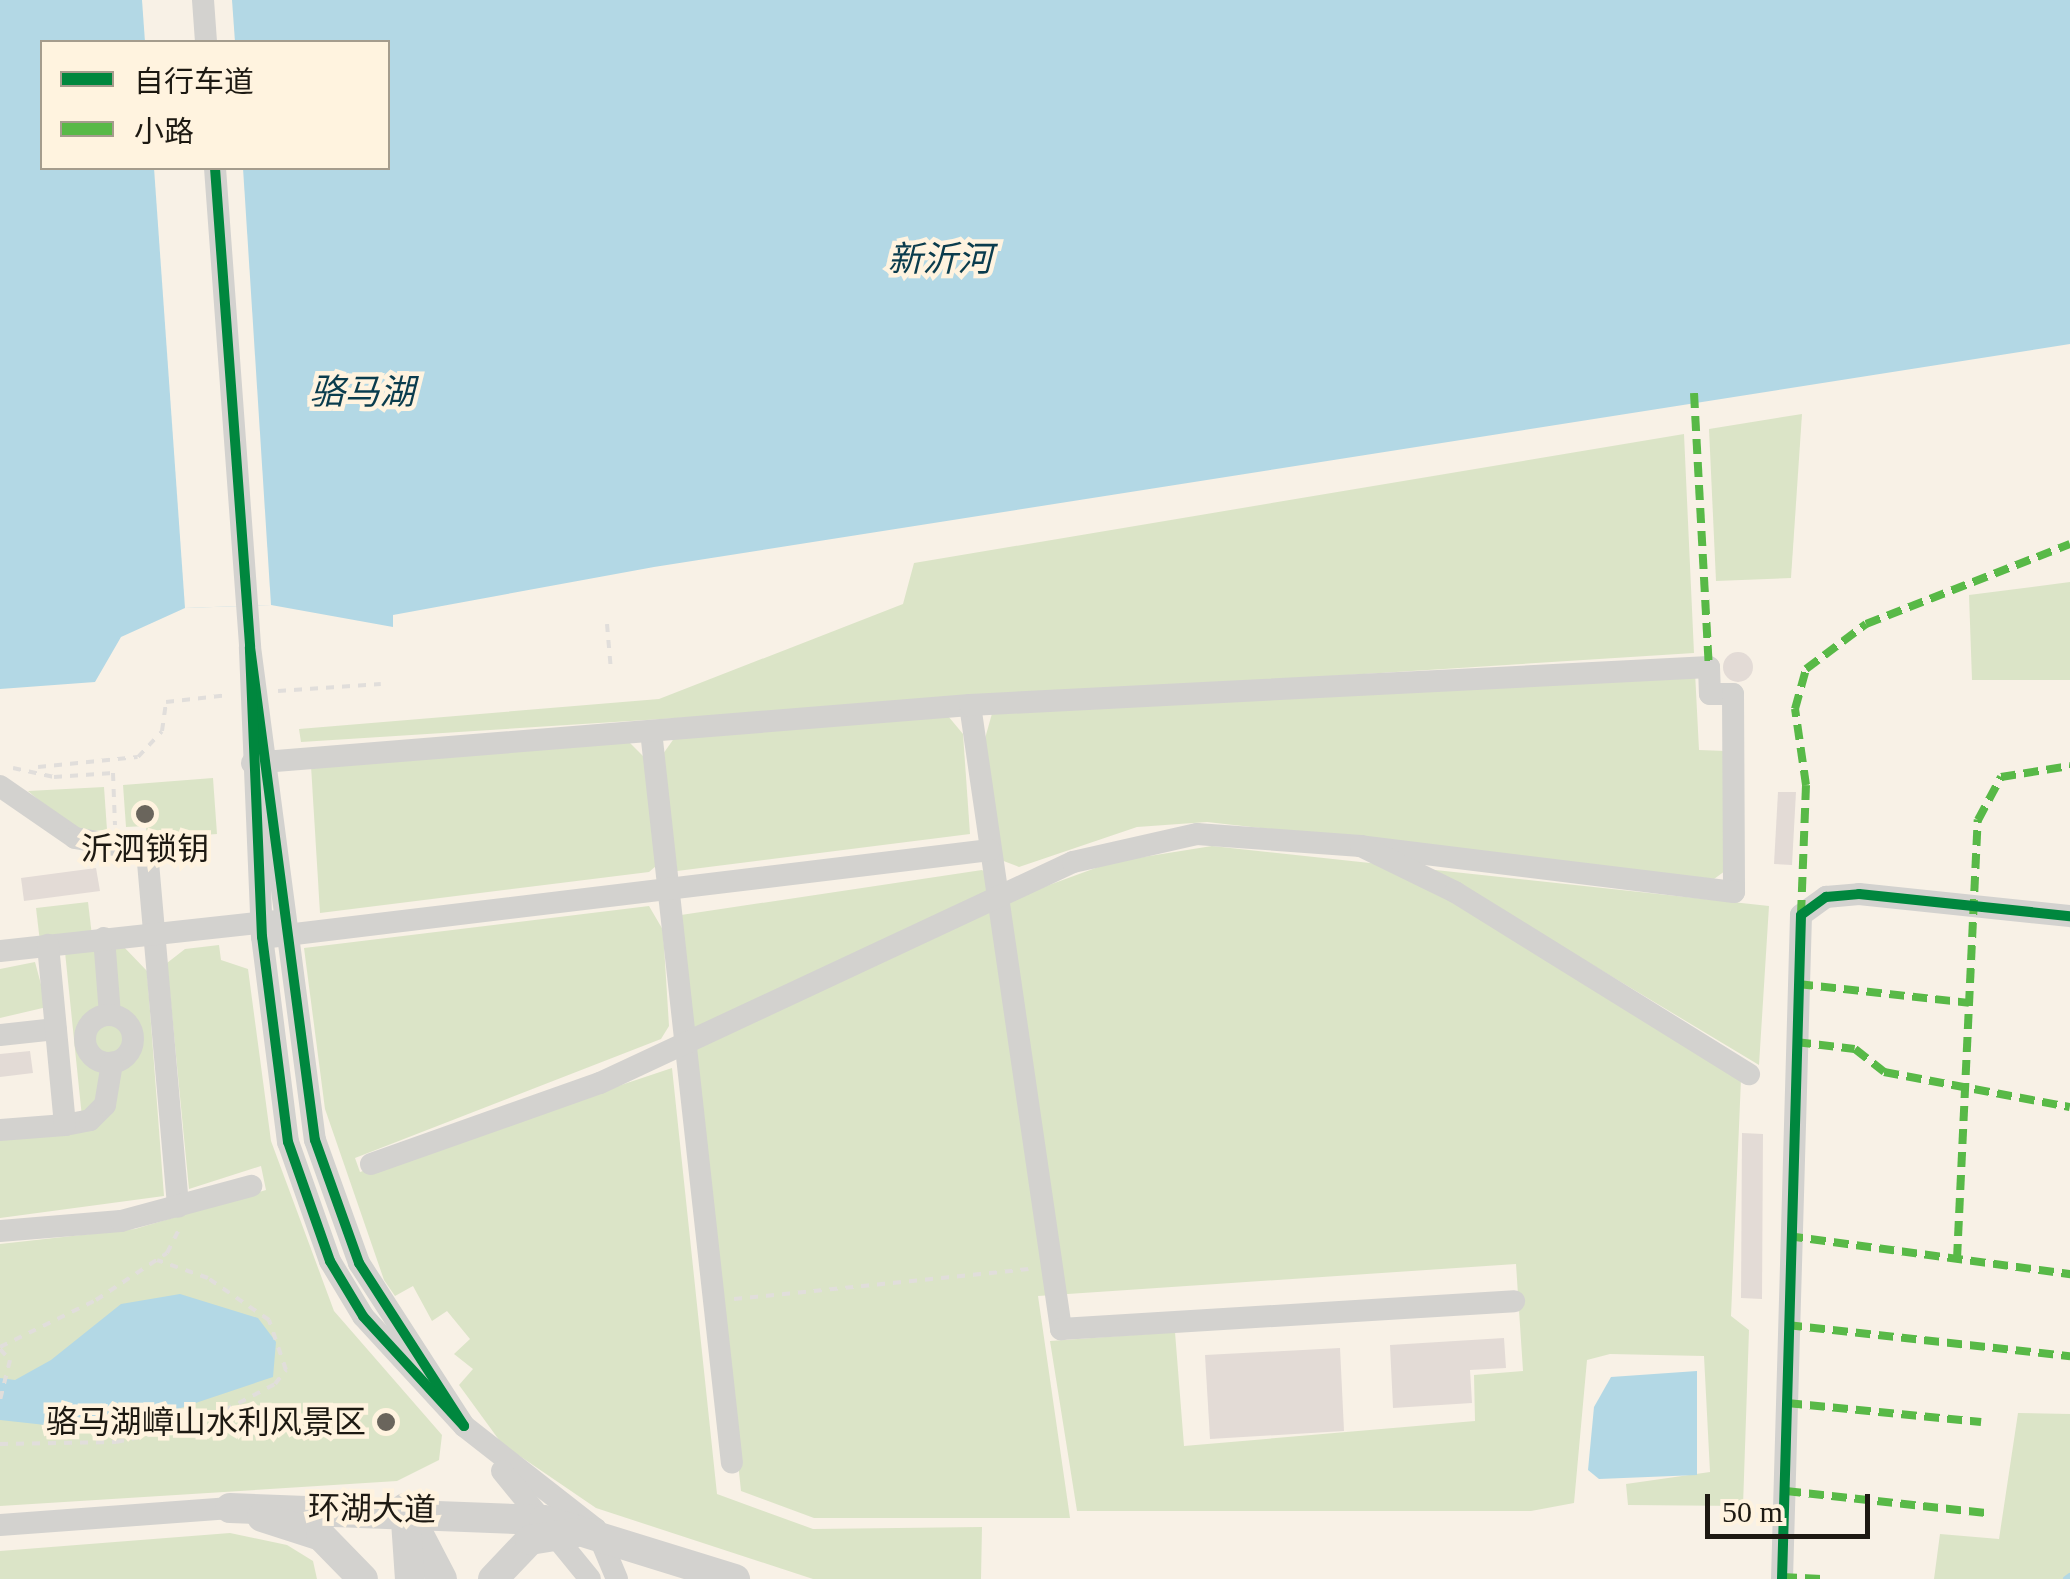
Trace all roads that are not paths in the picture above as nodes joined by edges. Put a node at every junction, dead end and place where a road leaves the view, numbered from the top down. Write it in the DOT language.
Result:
graph roads {
  1 [pos="203,0"];
  2 [pos="206,40"];
  3 [pos="215,170"];
  4 [pos="970,705"];
  5 [pos="652,731"];
  6 [pos="258,763"];
  7 [pos="0,786"];
  8 [pos="1360,846"];
  9 [pos="990,850"];
  10 [pos="670,890"];
  11 [pos="997,897"];
  12 [pos="2070,916"];
  13 [pos="272,929"];
  14 [pos="154,932"];
  15 [pos="104,938"];
  16 [pos="48,945"];
  17 [pos="0,951"];
  18 [pos="110,1014"];
  19 [pos="163,1033"];
  20 [pos="0,1035"];
  21 [pos="134,1035"];
  22 [pos="57,1036"];
  23 [pos="85,1040"];
  24 [pos="685,1043"];
  25 [pos="112,1063"];
  26 [pos="1749,1074"];
  27 [pos="306,1104"];
  28 [pos="281,1108"];
  29 [pos="66,1125"];
  30 [pos="0,1130"];
  31 [pos="319,1154"];
  32 [pos="293,1161"];
  33 [pos="371,1164"];
  34 [pos="251,1186"];
  35 [pos="178,1207"];
  36 [pos="0,1231"];
  37 [pos="1514,1301"];
  38 [pos="464,1426"];
  39 [pos="732,1463"];
  40 [pos="230,1508"];
  41 [pos="405,1508"];
  42 [pos="0,1526"];
  43 [pos="550,1528"];
  44 [pos="596,1529"];
  45 [pos="363,1579"];
  46 [pos="410,1579"];
  47 [pos="442,1579"];
  48 [pos="493,1579"];
  49 [pos="590,1579"];
  50 [pos="617,1579"];
  51 [pos="736,1579"];
  52 [pos="1782,1579"];
  1 -- 2 [label="street"];
  3 -- 6 [label="street"];
  4 -- 5 [label="street"];
  4 -- 8 [label="street"];
  4 -- 9 [label="street"];
  5 -- 6 [label="street"];
  5 -- 10 [label="street"];
  6 -- 13 [label="street"];
  7 -- 14 [label="street"];
  8 -- 11 [label="street"];
  8 -- 26 [label="street"];
  9 -- 10 [label="street"];
  9 -- 11 [label="street"];
  10 -- 13 [label="street"];
  10 -- 24 [label="street"];
  11 -- 24 [label="street"];
  11 -- 37 [label="street"];
  12 -- 52 [label="street"];
  13 -- 14 [label="street"];
  13 -- 27 [label="street"];
  13 -- 28 [label="street"];
  14 -- 15 [label="street"];
  14 -- 19 [label="street"];
  15 -- 16 [label="street"];
  15 -- 18 [label="street"];
  16 -- 17 [label="street"];
  16 -- 22 [label="street"];
  18 -- 21 [label="street"];
  18 -- 23 [label="street"];
  19 -- 21 [label="street"];
  19 -- 35 [label="street"];
  20 -- 22 [label="street"];
  21 -- 25 [label="street"];
  22 -- 23 [label="street"];
  22 -- 29 [label="street"];
  23 -- 25 [label="street"];
  24 -- 33 [label="street"];
  24 -- 39 [label="street"];
  25 -- 29 [label="street"];
  27 -- 28 [label="street"];
  27 -- 31 [label="street"];
  28 -- 32 [label="street"];
  29 -- 30 [label="street"];
  31 -- 32 [label="street"];
  31 -- 38 [label="street"];
  32 -- 38 [label="street"];
  34 -- 35 [label="street"];
  35 -- 36 [label="street"];
  38 -- 43 [label="street"];
  38 -- 44 [label="street"];
  40 -- 41 [label="main road, 环湖大道"];
  40 -- 42 [label="street, 环湖大道"];
  40 -- 45 [label="main road"];
  41 -- 43 [label="main road, 环湖大道"];
  41 -- 46 [label="main road"];
  41 -- 47 [label="main road"];
  43 -- 44 [label="main road"];
  43 -- 48 [label="main road"];
  43 -- 49 [label="street"];
  44 -- 50 [label="street"];
  44 -- 51 [label="main road"];
}
